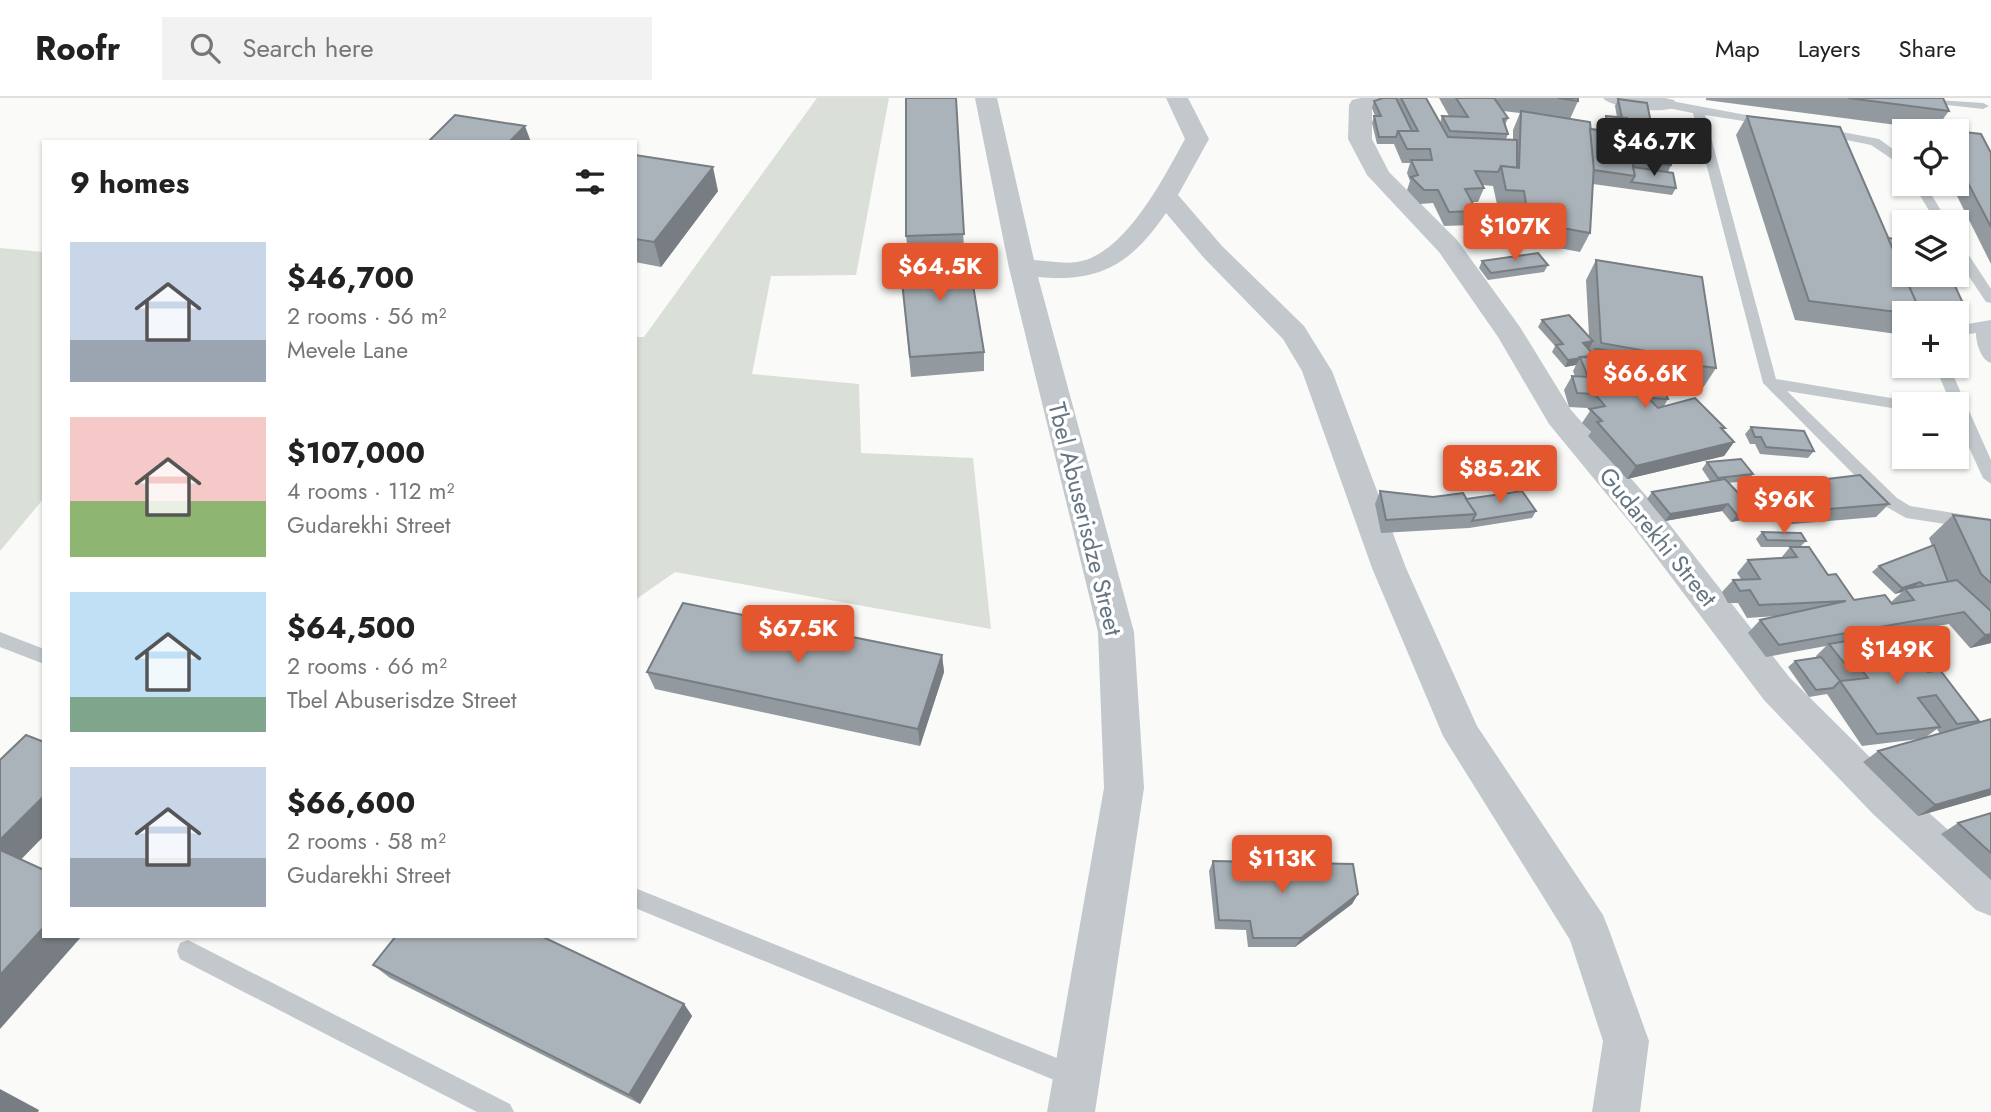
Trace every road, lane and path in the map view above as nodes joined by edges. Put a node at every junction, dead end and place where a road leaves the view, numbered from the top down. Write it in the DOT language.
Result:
graph roads {
  1 [pos="986,98"];
  2 [pos="1177,98"];
  3 [pos="1393,98"];
  4 [pos="1614,98"];
  5 [pos="1912,98"];
  6 [pos="1663,101"];
  7 [pos="1981,102"];
  8 [pos="1698,109"];
  9 [pos="1991,120"];
  10 [pos="1780,124"];
  11 [pos="1807,129"];
  12 [pos="1892,154"];
  13 [pos="1166,197"];
  14 [pos="1969,266"];
  15 [pos="1022,268"];
  16 [pos="1991,299"];
  17 [pos="1988,326"];
  18 [pos="1969,329"];
  19 [pos="1991,358"];
  20 [pos="1770,383"];
  21 [pos="1892,403"];
  22 [pos="1969,433"];
  23 [pos="1991,478"];
  24 [pos="1991,525"];
  25 [pos="0,639"];
  26 [pos="42,656"];
  27 [pos="1991,896"];
  28 [pos="637,899"];
  29 [pos="188,951"];
  30 [pos="1074,1095"];
  31 [pos="502,1112"];
  32 [pos="1616,1112"];
  1 -- 15 [label="street, Tbel Abuserisdze Street"];
  2 -- 13 [label="street"];
  3 -- 27 [label="street, Gudarekhi Street"];
  4 -- 6 [label="street"];
  5 -- 7 [label="lane"];
  6 -- 8 [label="lane"];
  7 -- 9 [label="lane"];
  8 -- 10 [label="lane"];
  8 -- 20 [label="lane"];
  11 -- 12 [label="lane"];
  13 -- 15 [label="street"];
  13 -- 32 [label="street"];
  14 -- 16 [label="lane"];
  15 -- 30 [label="street, Tbel Abuserisdze Street"];
  17 -- 18 [label="lane"];
  17 -- 19 [label="lane"];
  20 -- 21 [label="lane"];
  20 -- 24 [label="lane"];
  22 -- 23 [label="lane"];
  25 -- 26 [label="lane"];
  28 -- 30 [label="lane"];
  29 -- 31 [label="lane"];
}
